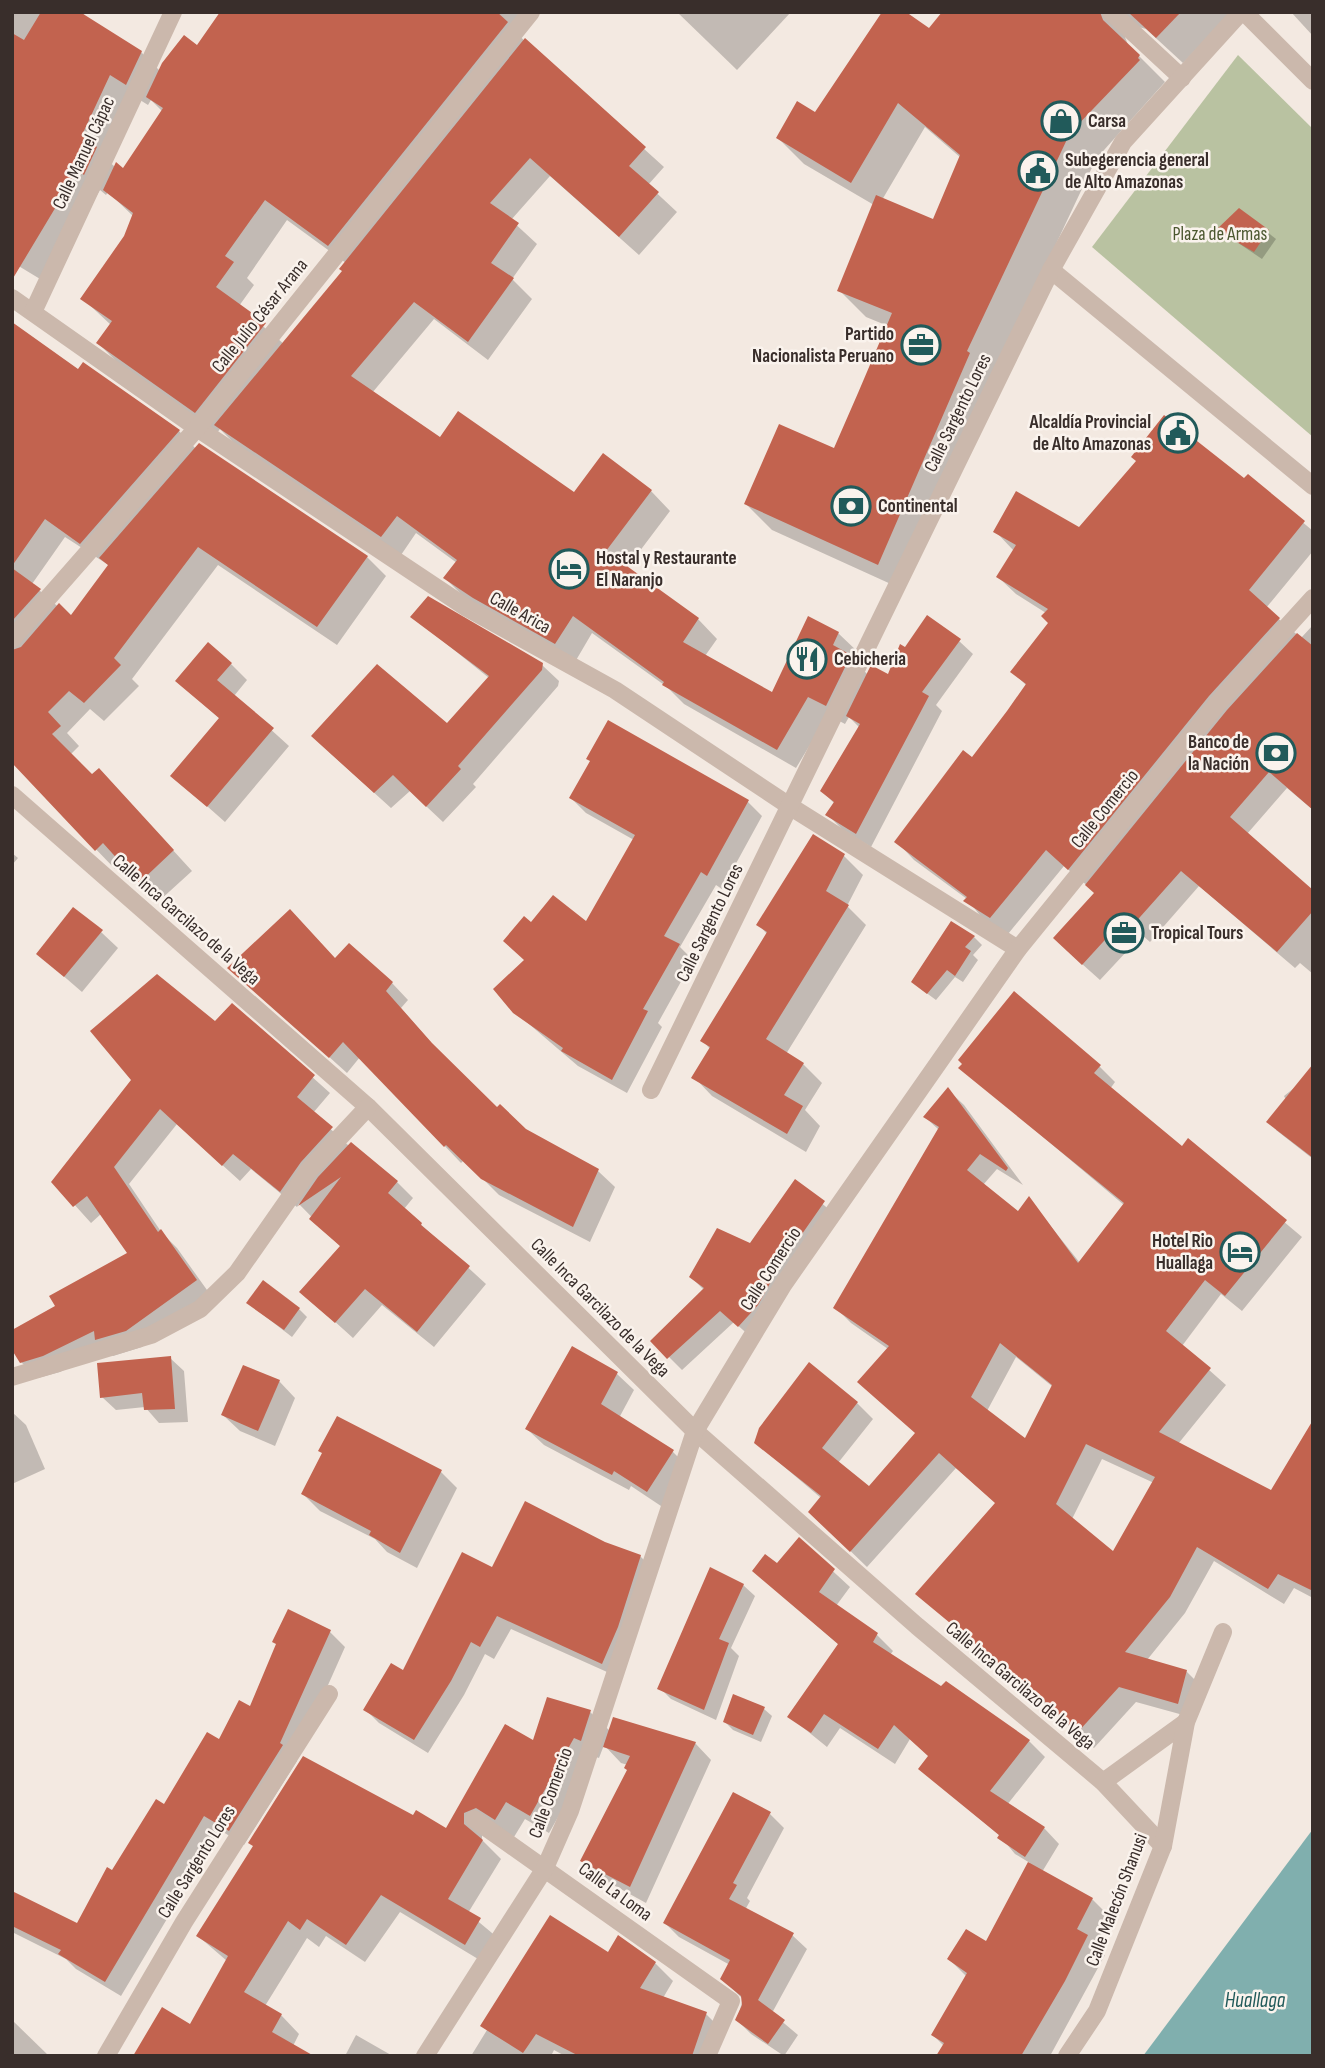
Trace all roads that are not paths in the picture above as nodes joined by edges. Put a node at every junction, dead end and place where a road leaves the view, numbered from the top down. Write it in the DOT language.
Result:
graph roads {
  1 [pos="173,12"];
  2 [pos="531,12"];
  3 [pos="1111,12"];
  4 [pos="1242,12"];
  5 [pos="1182,78"];
  6 [pos="1313,81"];
  7 [pos="1051,270"];
  8 [pos="12,298"];
  9 [pos="33,312"];
  10 [pos="197,428"];
  11 [pos="1313,486"];
  12 [pos="1313,598"];
  13 [pos="12,639"];
  14 [pos="12,795"];
  15 [pos="791,807"];
  16 [pos="1018,949"];
  17 [pos="651,1090"];
  18 [pos="368,1107"];
  19 [pos="12,1377"];
  20 [pos="695,1431"];
  21 [pos="1223,1632"];
  22 [pos="329,1694"];
  23 [pos="1186,1722"];
  24 [pos="1103,1782"];
  25 [pos="474,1819"];
  26 [pos="1163,1846"];
  27 [pos="545,1868"];
  28 [pos="106,2056"];
  29 [pos="425,2056"];
  30 [pos="707,2056"];
  31 [pos="1067,2056"];
  1 -- 9 [label="street, Calle Manuel Cápac"];
  2 -- 10 [label="street, Calle Julio César Arana"];
  3 -- 5 [label="street"];
  4 -- 5 [label="street, Calle Sargento Lores"];
  4 -- 6 [label="street"];
  5 -- 7 [label="street, Calle Sargento Lores"];
  7 -- 11 [label="street"];
  7 -- 15 [label="street, Calle Sargento Lores"];
  8 -- 9 [label="street, Calle Arica"];
  9 -- 10 [label="street, Calle Arica"];
  10 -- 13 [label="street, Calle Julio César Arana"];
  10 -- 15 [label="street, Calle Arica"];
  12 -- 16 [label="street, Calle Comercio"];
  14 -- 18 [label="street, Calle Inca Garcilazo de la Vega"];
  15 -- 16 [label="street, Calle Arica"];
  15 -- 17 [label="street, Calle Sargento Lores"];
  16 -- 20 [label="street, Calle Comercio"];
  18 -- 19 [label="street"];
  18 -- 20 [label="street, Calle Inca Garcilazo de la Vega"];
  20 -- 24 [label="street, Calle Inca Garcilazo de la Vega"];
  20 -- 27 [label="street, Calle Comercio"];
  21 -- 23 [label="street, Calle Malecón Shanusi"];
  22 -- 28 [label="street, Calle Sargento Lores"];
  23 -- 24 [label="street"];
  23 -- 26 [label="street, Calle Malecón Shanusi"];
  24 -- 26 [label="street, Calle Inca Garcilazo de la Vega"];
  25 -- 27 [label="street, Calle La Loma"];
  26 -- 31 [label="street, Calle Malecón Shanusi"];
  27 -- 29 [label="street, Calle Comercio"];
  27 -- 30 [label="street, Calle La Loma"];
}
